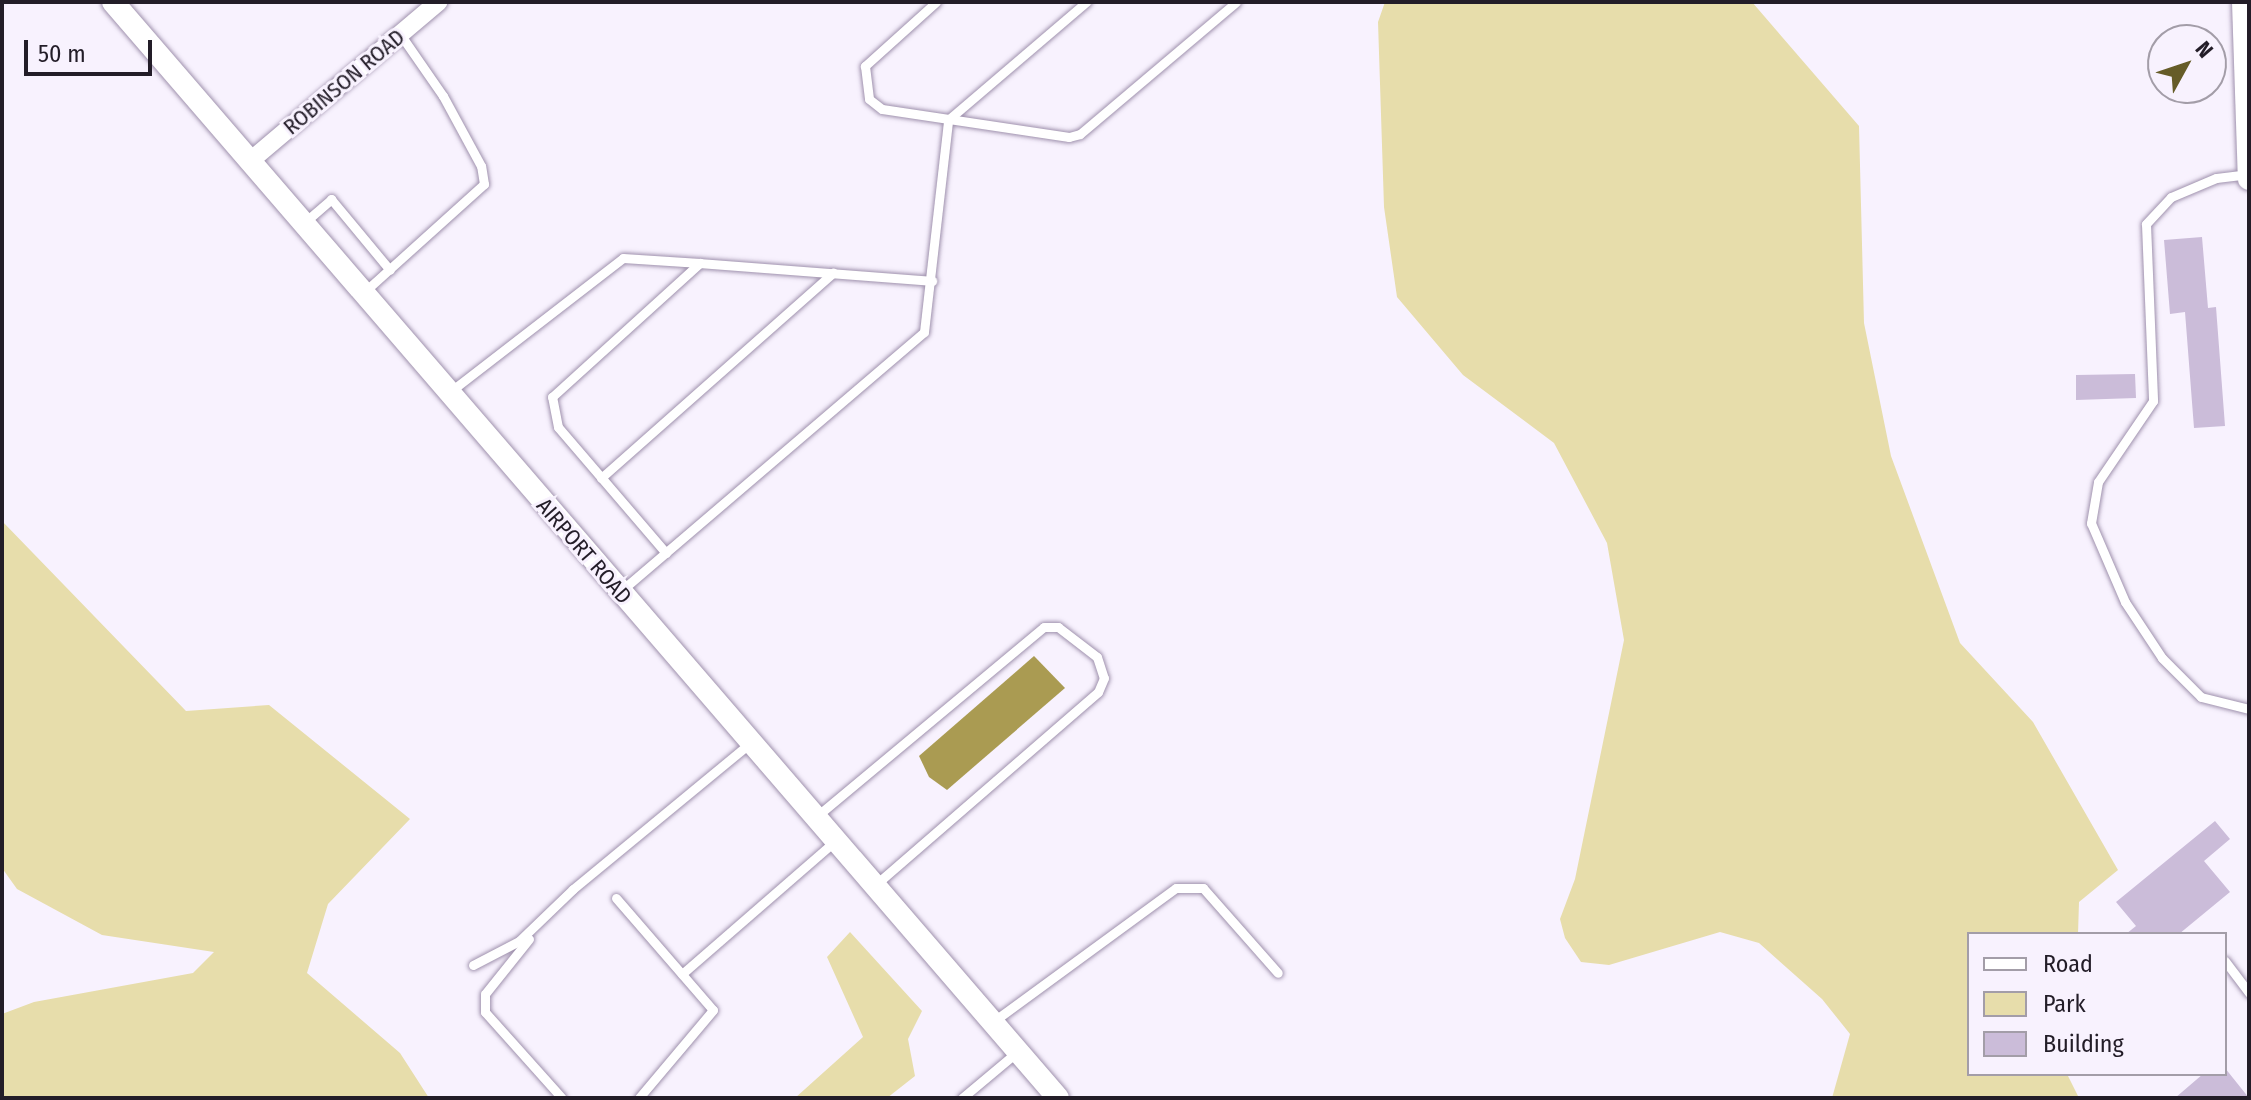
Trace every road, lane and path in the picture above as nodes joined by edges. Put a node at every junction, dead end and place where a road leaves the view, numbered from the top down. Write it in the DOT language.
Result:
graph roads {
  1 [pos="113,2"];
  2 [pos="438,2"];
  3 [pos="936,2"];
  4 [pos="1086,2"];
  5 [pos="1236,2"];
  6 [pos="2243,2"];
  7 [pos="400,34"];
  8 [pos="948,120"];
  9 [pos="2249,157"];
  10 [pos="249,162"];
  11 [pos="2249,176"];
  12 [pos="303,224"];
  13 [pos="700,263"];
  14 [pos="390,270"];
  15 [pos="833,273"];
  16 [pos="932,281"];
  17 [pos="362,293"];
  18 [pos="448,393"];
  19 [pos="601,478"];
  20 [pos="666,553"];
  21 [pos="620,593"];
  22 [pos="2249,709"];
  23 [pos="750,743"];
  24 [pos="814,818"];
  25 [pos="835,841"];
  26 [pos="874,887"];
  27 [pos="616,898"];
  28 [pos="533,930"];
  29 [pos="2227,964"];
  30 [pos="473,965"];
  31 [pos="1278,973"];
  32 [pos="682,974"];
  33 [pos="2249,993"];
  34 [pos="992,1023"];
  35 [pos="1017,1052"];
  36 [pos="562,1098"];
  37 [pos="639,1098"];
  38 [pos="962,1098"];
  39 [pos="1058,1098"];
  1 -- 10 [label="street, AIRPORT ROAD"];
  2 -- 7 [label="street, ROBINSON ROAD"];
  3 -- 8 [label="lane"];
  4 -- 8 [label="lane"];
  5 -- 8 [label="lane"];
  6 -- 9 [label="street"];
  7 -- 10 [label="street, ROBINSON ROAD"];
  7 -- 14 [label="lane"];
  8 -- 16 [label="lane"];
  9 -- 11 [label="street"];
  10 -- 12 [label="street, AIRPORT ROAD"];
  11 -- 22 [label="lane"];
  12 -- 14 [label="lane"];
  12 -- 17 [label="street, AIRPORT ROAD"];
  13 -- 15 [label="lane"];
  13 -- 18 [label="lane"];
  13 -- 19 [label="lane"];
  14 -- 17 [label="lane"];
  15 -- 16 [label="lane"];
  15 -- 19 [label="lane"];
  16 -- 20 [label="lane"];
  17 -- 18 [label="street, AIRPORT ROAD"];
  18 -- 21 [label="street, AIRPORT ROAD"];
  19 -- 20 [label="lane"];
  20 -- 21 [label="lane"];
  21 -- 23 [label="street, AIRPORT ROAD"];
  23 -- 24 [label="street, AIRPORT ROAD"];
  23 -- 28 [label="lane"];
  24 -- 25 [label="street, AIRPORT ROAD"];
  24 -- 26 [label="lane"];
  25 -- 26 [label="street, AIRPORT ROAD"];
  25 -- 32 [label="lane"];
  26 -- 34 [label="street, AIRPORT ROAD"];
  27 -- 32 [label="lane"];
  28 -- 30 [label="lane"];
  28 -- 36 [label="lane"];
  29 -- 33 [label="lane"];
  31 -- 34 [label="lane"];
  32 -- 37 [label="lane"];
  34 -- 35 [label="street, AIRPORT ROAD"];
  35 -- 38 [label="lane"];
  35 -- 39 [label="street, AIRPORT ROAD"];
}
